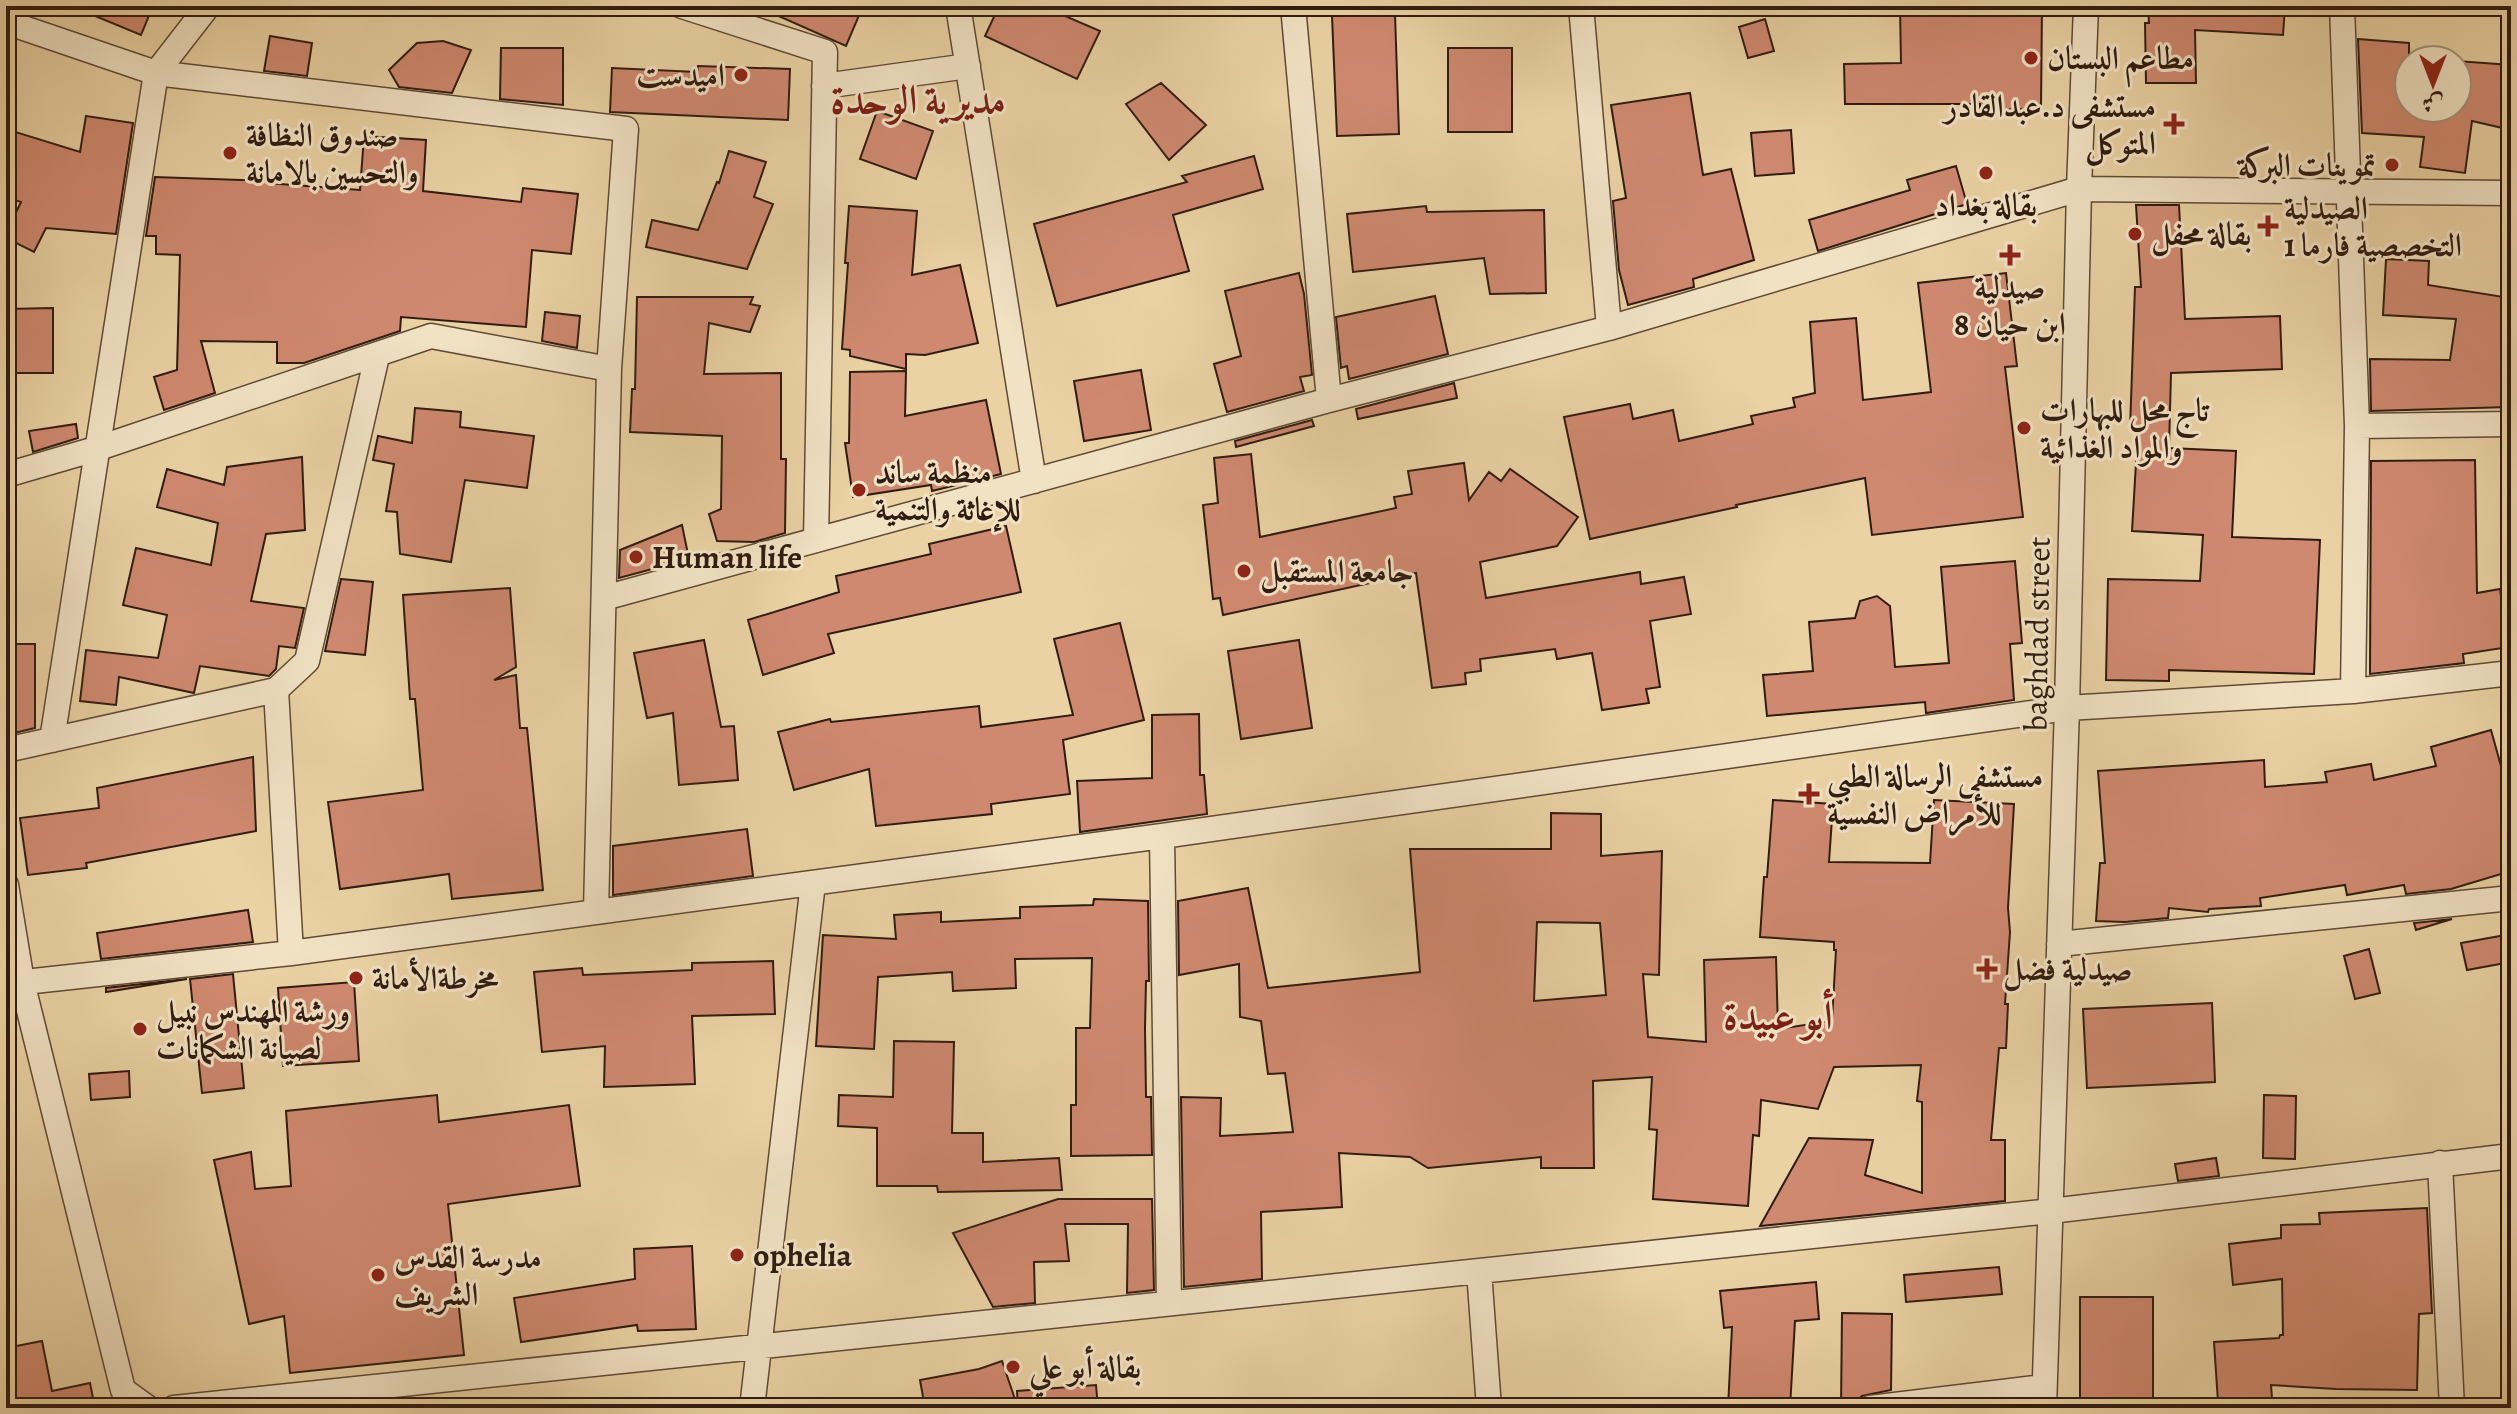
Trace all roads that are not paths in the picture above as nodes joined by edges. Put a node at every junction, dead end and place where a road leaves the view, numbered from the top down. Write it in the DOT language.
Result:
graph roads {
  1 [pos="208,6"];
  2 [pos="682,6"];
  3 [pos="958,6"];
  4 [pos="1293,6"];
  5 [pos="1581,6"];
  6 [pos="2086,6"];
  7 [pos="2342,6"];
  8 [pos="6,22"];
  9 [pos="968,66"];
  10 [pos="156,73"];
  11 [pos="824,86"];
  12 [pos="2079,189"];
  13 [pos="2349,193"];
  14 [pos="2511,193"];
  15 [pos="1609,328"];
  16 [pos="377,356"];
  17 [pos="609,369"];
  18 [pos="1329,400"];
  19 [pos="2511,424"];
  20 [pos="2357,426"];
  21 [pos="99,448"];
  22 [pos="6,475"];
  23 [pos="1034,481"];
  24 [pos="816,540"];
  25 [pos="604,598"];
  26 [pos="2511,673"];
  27 [pos="276,690"];
  28 [pos="2353,691"];
  29 [pos="2067,708"];
  30 [pos="52,740"];
  31 [pos="6,750"];
  32 [pos="1162,836"];
  33 [pos="813,883"];
  34 [pos="6,885"];
  35 [pos="2511,898"];
  36 [pos="596,912"];
  37 [pos="2059,944"];
  38 [pos="291,953"];
  39 [pos="14,983"];
  40 [pos="2511,1156"];
  41 [pos="2440,1163"];
  42 [pos="2051,1211"];
  43 [pos="1479,1271"];
  44 [pos="1169,1303"];
  45 [pos="759,1347"];
  46 [pos="2044,1397"];
  47 [pos="148,1408"];
  48 [pos="174,1408"];
  49 [pos="752,1408"];
  50 [pos="1489,1408"];
  51 [pos="1870,1408"];
  52 [pos="2452,1408"];
  1 -- 10 [label="street"];
  2 -- 11 [label="street"];
  3 -- 9 [label="street"];
  4 -- 18 [label="street"];
  5 -- 15 [label="street"];
  6 -- 12 [label="street, baghdad street"];
  7 -- 13 [label="street"];
  8 -- 10 [label="street"];
  9 -- 11 [label="street"];
  9 -- 23 [label="street"];
  10 -- 17 [label="street"];
  10 -- 21 [label="street"];
  11 -- 24 [label="street"];
  12 -- 13 [label="street"];
  12 -- 15 [label="street"];
  12 -- 29 [label="street, baghdad street"];
  13 -- 14 [label="street"];
  13 -- 20 [label="street"];
  15 -- 18 [label="street"];
  16 -- 17 [label="street"];
  16 -- 21 [label="street"];
  16 -- 27 [label="street"];
  17 -- 25 [label="street"];
  18 -- 23 [label="street"];
  19 -- 20 [label="street"];
  20 -- 28 [label="street"];
  21 -- 22 [label="street"];
  21 -- 30 [label="street"];
  23 -- 24 [label="street"];
  24 -- 25 [label="street"];
  25 -- 36 [label="street"];
  26 -- 28 [label="street"];
  27 -- 30 [label="street"];
  27 -- 38 [label="street"];
  28 -- 29 [label="street"];
  29 -- 32 [label="street"];
  29 -- 37 [label="street, baghdad street"];
  30 -- 31 [label="street"];
  32 -- 33 [label="street"];
  32 -- 44 [label="street"];
  33 -- 36 [label="street"];
  33 -- 45 [label="street"];
  34 -- 39 [label="street"];
  35 -- 37 [label="street"];
  36 -- 38 [label="street"];
  37 -- 42 [label="street, baghdad street"];
  38 -- 39 [label="street"];
  39 -- 47 [label="street"];
  40 -- 41 [label="street"];
  41 -- 42 [label="street"];
  41 -- 52 [label="street"];
  42 -- 43 [label="street"];
  42 -- 46 [label="street, baghdad street"];
  43 -- 44 [label="street"];
  43 -- 50 [label="street"];
  44 -- 45 [label="street"];
  45 -- 48 [label="street"];
  45 -- 49 [label="street"];
  46 -- 51 [label="street"];
}
